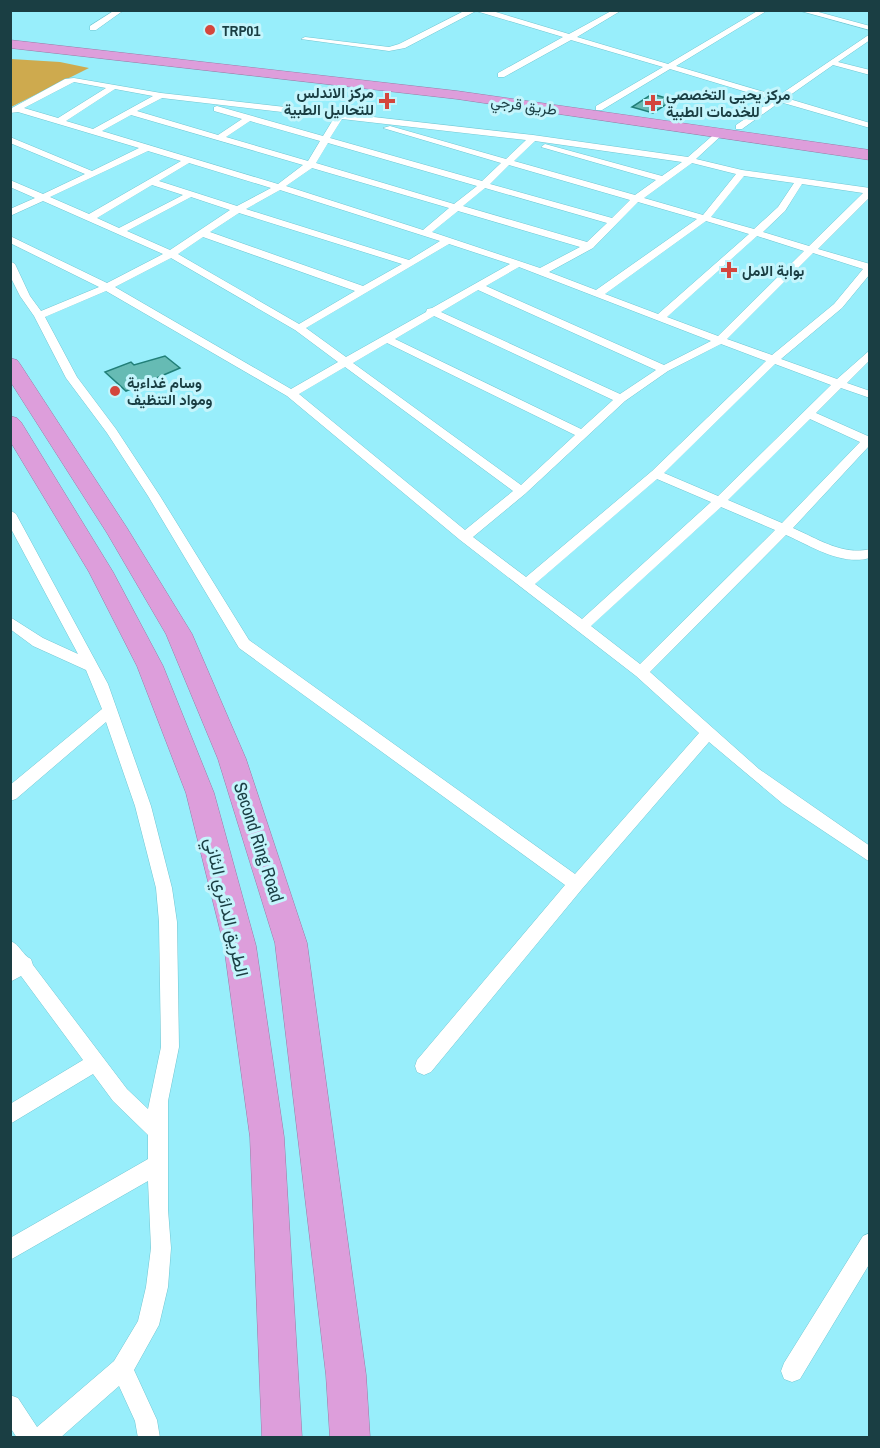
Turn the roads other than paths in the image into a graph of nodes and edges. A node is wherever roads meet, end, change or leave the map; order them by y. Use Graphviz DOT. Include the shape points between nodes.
graph roads {
  1 [pos="472,10"];
  2 [pos="479,10"];
  3 [pos="619,10"];
  4 [pos="765,10"];
  5 [pos="800,10"];
  6 [pos="121,11"];
  7 [pos="870,28"];
  8 [pos="88,32"];
  9 [pos="10,36"];
  10 [pos="870,36"];
  11 [pos="570,37"];
  12 [pos="305,39"];
  13 [pos="105,40"];
  14 [pos="10,44"];
  15 [pos="215,53"];
  16 [pos="10,56"];
  17 [pos="180,60"];
  18 [pos="831,62"];
  19 [pos="256,67"];
  20 [pos="669,67"];
  21 [pos="870,73"];
  22 [pos="501,75"];
  23 [pos="113,87"];
  24 [pos="161,95"];
  25 [pos="174,97"];
  26 [pos="782,100"];
  27 [pos="599,108"];
  28 [pos="14,110"];
  29 [pos="286,110"];
  30 [pos="130,112"];
  31 [pos="339,117"];
  32 [pos="358,118"];
  33 [pos="248,119"];
  34 [pos="61,120"];
  35 [pos="266,123"];
  36 [pos="870,126"];
  37 [pos="739,127"];
  38 [pos="96,131"];
  39 [pos="719,133"];
  40 [pos="219,138"];
  41 [pos="10,140"];
  42 [pos="326,140"];
  43 [pos="531,140"];
  44 [pos="870,146"];
  45 [pos="147,148"];
  46 [pos="870,155"];
  47 [pos="188,160"];
  48 [pos="690,160"];
  49 [pos="508,163"];
  50 [pos="310,165"];
  51 [pos="742,173"];
  52 [pos="92,174"];
  53 [pos="662,179"];
  54 [pos="152,182"];
  55 [pos="799,182"];
  56 [pos="10,183"];
  57 [pos="483,185"];
  58 [pos="279,187"];
  59 [pos="870,191"];
  60 [pos="191,194"];
  61 [pos="47,197"];
  62 [pos="636,199"];
  63 [pos="456,206"];
  64 [pos="238,209"];
  65 [pos="10,213"];
  66 [pos="90,218"];
  67 [pos="705,218"];
  68 [pos="615,222"];
  69 [pos="120,231"];
  70 [pos="426,232"];
  71 [pos="754,232"];
  72 [pos="202,233"];
  73 [pos="10,239"];
  74 [pos="450,240"];
  75 [pos="589,246"];
  76 [pos="811,249"];
  77 [pos="171,254"];
  78 [pos="518,262"];
  79 [pos="10,264"];
  80 [pos="412,264"];
  81 [pos="869,268"];
  82 [pos="542,271"];
  83 [pos="477,286"];
  84 [pos="107,287"];
  85 [pos="363,290"];
  86 [pos="598,294"];
  87 [pos="431,311"];
  88 [pos="39,316"];
  89 [pos="660,318"];
  90 [pos="299,328"];
  91 [pos="387,339"];
  92 [pos="719,341"];
  93 [pos="870,353"];
  94 [pos="12,355"];
  95 [pos="773,360"];
  96 [pos="348,362"];
  97 [pos="664,369"];
  98 [pos="838,384"];
  99 [pos="291,394"];
  100 [pos="870,395"];
  101 [pos="621,399"];
  102 [pos="810,415"];
  103 [pos="10,422"];
  104 [pos="582,434"];
  105 [pos="868,441"];
  106 [pos="656,474"];
  107 [pos="521,491"];
  108 [pos="721,500"];
  109 [pos="10,514"];
  110 [pos="784,529"];
  111 [pos="465,537"];
  112 [pos="870,553"];
  113 [pos="526,584"];
  114 [pos="10,622"];
  115 [pos="583,626"];
  116 [pos="91,666"];
  117 [pos="641,672"];
  118 [pos="110,711"];
  119 [pos="709,732"];
  120 [pos="10,795"];
  121 [pos="870,855"];
  122 [pos="576,884"];
  123 [pos="10,948"];
  124 [pos="18,969"];
  125 [pos="94,1063"];
  126 [pos="424,1066"];
  127 [pos="10,1115"];
  128 [pos="159,1132"];
  129 [pos="158,1164"];
  130 [pos="870,1243"];
  131 [pos="10,1250"];
  132 [pos="122,1369"];
  133 [pos="792,1371"];
  134 [pos="10,1406"];
  135 [pos="31,1437"];
  136 [pos="42,1437"];
  137 [pos="149,1437"];
  138 [pos="282,1437"];
  139 [pos="350,1437"];
  1 -- 12 [label="street" via="389,49"];
  2 -- 11 [label="street"];
  3 -- 11 [label="street"];
  4 -- 20 [label="street"];
  5 -- 7 [label="street"];
  6 -- 8 [label="street"];
  8 -- 13 [label="highway"];
  9 -- 17 [label="highway"];
  10 -- 18 [label="street"];
  11 -- 20 [label="street"];
  11 -- 22 [label="street"];
  14 -- 17 [label="highway"];
  15 -- 19 [label="highway"];
  16 -- 19 [label="highway" via="144,67"];
  17 -- 19 [label="highway, طريق قرجي"];
  18 -- 21 [label="street"];
  18 -- 26 [label="street"];
  19 -- 27 [label="highway, طريق قرجي"];
  19 -- 39 [label="highway, طريق قرجي"];
  20 -- 26 [label="street"];
  20 -- 27 [label="street"];
  23 -- 24 [label="street"];
  23 -- 28 [label="street" via="72,80"];
  23 -- 34 [label="street"];
  24 -- 25 [label="street"];
  24 -- 30 [label="street"];
  25 -- 29 [label="street"];
  25 -- 33 [label="street"];
  26 -- 36 [label="street"];
  26 -- 37 [label="street"];
  27 -- 37 [label="highway, طريق قرجي"];
  28 -- 34 [label="street"];
  29 -- 31 [label="street"];
  29 -- 35 [label="street"];
  30 -- 38 [label="street"];
  30 -- 40 [label="street"];
  31 -- 32 [label="street"];
  31 -- 42 [label="street"];
  32 -- 43 [label="street"];
  32 -- 49 [label="street"];
  33 -- 35 [label="street"];
  33 -- 40 [label="street"];
  34 -- 38 [label="street"];
  35 -- 42 [label="street"];
  37 -- 44 [label="highway, طريق قرجي"];
  38 -- 45 [label="street"];
  39 -- 46 [label="highway, طريق قرجي"];
  39 -- 48 [label="street"];
  40 -- 50 [label="street"];
  41 -- 52 [label="street"];
  42 -- 50 [label="street"];
  42 -- 57 [label="street"];
  43 -- 48 [label="street"];
  43 -- 49 [label="street"];
  43 -- 53 [label="street"];
  45 -- 47 [label="street"];
  45 -- 52 [label="street"];
  47 -- 54 [label="street"];
  47 -- 58 [label="street"];
  48 -- 51 [label="street"];
  48 -- 53 [label="street"];
  49 -- 57 [label="street"];
  49 -- 62 [label="street"];
  50 -- 58 [label="street"];
  50 -- 63 [label="street"];
  51 -- 55 [label="street"];
  51 -- 67 [label="street"];
  52 -- 61 [label="street"];
  53 -- 62 [label="street"];
  54 -- 60 [label="street"];
  54 -- 66 [label="street"];
  55 -- 59 [label="street"];
  55 -- 71 [label="street" via="783,209"];
  56 -- 61 [label="street"];
  57 -- 63 [label="street"];
  57 -- 68 [label="street"];
  58 -- 64 [label="street"];
  58 -- 70 [label="street"];
  59 -- 76 [label="street"];
  60 -- 64 [label="street"];
  60 -- 69 [label="street"];
  61 -- 65 [label="street"];
  61 -- 66 [label="street"];
  62 -- 67 [label="street"];
  62 -- 68 [label="street"];
  63 -- 70 [label="street"];
  63 -- 75 [label="street"];
  64 -- 72 [label="street"];
  64 -- 80 [label="street"];
  66 -- 69 [label="street"];
  67 -- 71 [label="street"];
  67 -- 86 [label="street"];
  68 -- 75 [label="street"];
  69 -- 77 [label="street"];
  70 -- 74 [label="street"];
  71 -- 76 [label="street"];
  71 -- 89 [label="street"];
  72 -- 77 [label="street"];
  72 -- 85 [label="street"];
  73 -- 84 [label="street"];
  74 -- 78 [label="street"];
  74 -- 80 [label="street"];
  75 -- 82 [label="street"];
  76 -- 81 [label="street"];
  76 -- 92 [label="street"];
  77 -- 84 [label="street"];
  77 -- 90 [label="street"];
  78 -- 82 [label="street"];
  78 -- 83 [label="street"];
  79 -- 88 [label="street"];
  80 -- 85 [label="street"];
  81 -- 95 [label="street" via="838,306"];
  82 -- 86 [label="street"];
  83 -- 87 [label="street"];
  83 -- 97 [label="street"];
  84 -- 88 [label="street"];
  84 -- 99 [label="street"];
  85 -- 90 [label="street"];
  86 -- 89 [label="street"];
  87 -- 91 [label="street"];
  87 -- 101 [label="street"];
  88 -- 122 [label="street" via="72,378 154,496 244,644"];
  89 -- 92 [label="street"];
  90 -- 96 [label="street"];
  91 -- 96 [label="street"];
  91 -- 104 [label="street"];
  92 -- 95 [label="street"];
  92 -- 97 [label="street"];
  93 -- 98 [label="street"];
  94 -- 139 [label="highway, Second Ring Road" via="37,404 179,634 236,769 291,943 346,1375"];
  95 -- 98 [label="street"];
  95 -- 106 [label="street"];
  96 -- 99 [label="street"];
  96 -- 107 [label="street"];
  97 -- 101 [label="street"];
  98 -- 100 [label="street"];
  98 -- 102 [label="street"];
  99 -- 111 [label="street"];
  101 -- 104 [label="street"];
  102 -- 105 [label="street"];
  102 -- 108 [label="street"];
  103 -- 138 [label="highway, الطريق الدائري الثاني" via="101,572 150,666 200,793 240,946 267,1137"];
  104 -- 107 [label="street"];
  105 -- 110 [label="street"];
  106 -- 108 [label="street"];
  106 -- 113 [label="street"];
  107 -- 111 [label="street"];
  108 -- 110 [label="street"];
  108 -- 115 [label="street"];
  109 -- 116 [label="street"];
  110 -- 112 [label="street" via="845,555"];
  110 -- 117 [label="street"];
  111 -- 113 [label="street"];
  113 -- 115 [label="street"];
  114 -- 116 [label="street" via="38,642"];
  115 -- 117 [label="street"];
  116 -- 118 [label="street"];
  117 -- 119 [label="street"];
  118 -- 120 [label="street"];
  118 -- 128 [label="street" via="143,806 164,888 168,922 170,1047 158,1101"];
  119 -- 121 [label="street" via="789,800"];
  119 -- 122 [label="street"];
  122 -- 126 [label="street"];
  123 -- 124 [label="street"];
  124 -- 125 [label="street"];
  125 -- 127 [label="street"];
  125 -- 128 [label="street" via="120,1095"];
  128 -- 129 [label="street"];
  129 -- 131 [label="street"];
  129 -- 132 [label="street" via="158,1287 147,1325"];
  130 -- 133 [label="street"];
  132 -- 136 [label="street"];
  132 -- 137 [label="street" via="146,1420"];
  134 -- 135 [label="street"];
}
